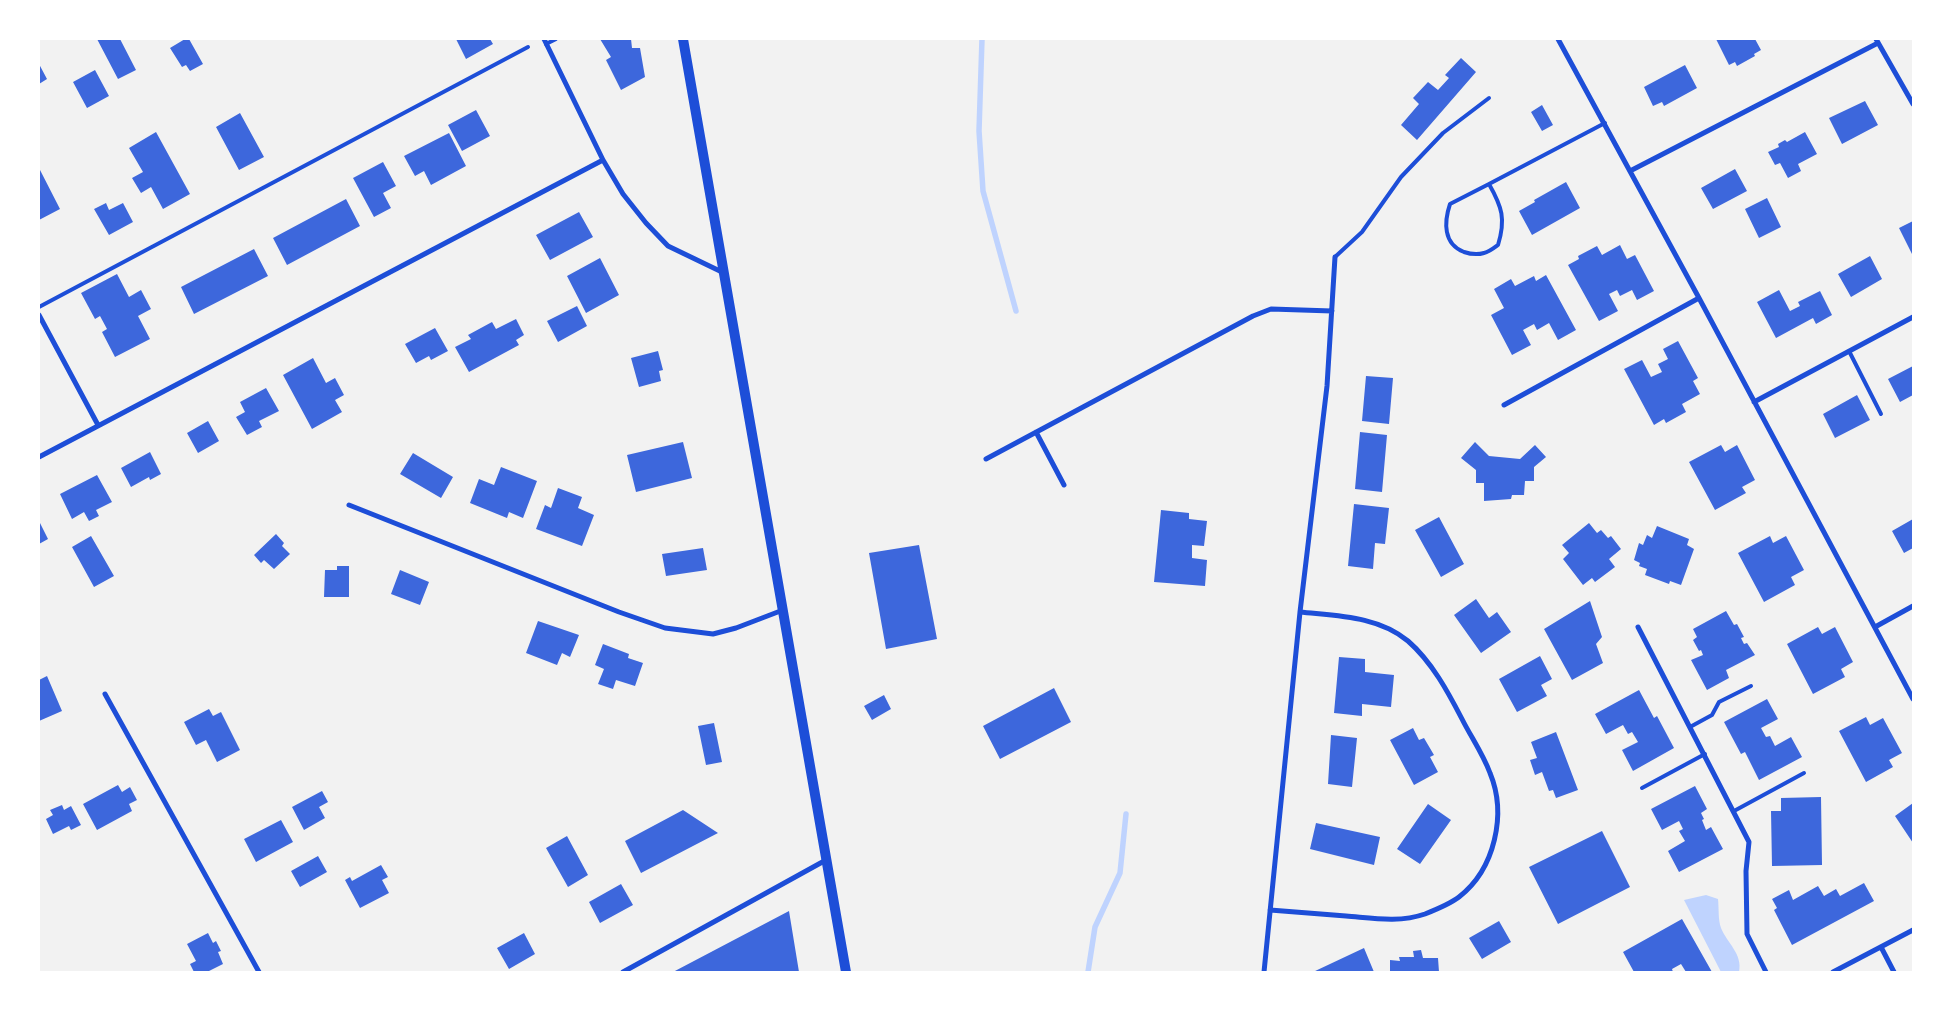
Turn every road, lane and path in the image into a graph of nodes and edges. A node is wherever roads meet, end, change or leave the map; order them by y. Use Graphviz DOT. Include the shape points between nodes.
graph roads {
  1 [pos="556,39"];
  2 [pos="683,39"];
  3 [pos="1558,39"];
  4 [pos="1877,41"];
  5 [pos="545,42"];
  6 [pos="528,47"];
  7 [pos="1489,98"];
  8 [pos="1913,104"];
  9 [pos="1604,123"];
  10 [pos="603,160"];
  11 [pos="1630,171"];
  12 [pos="1489,184"];
  13 [pos="1335,257"];
  14 [pos="724,273"];
  15 [pos="1699,298"];
  16 [pos="39,307"];
  17 [pos="1332,311"];
  18 [pos="39,315"];
  19 [pos="1913,317"];
  20 [pos="1849,351"];
  21 [pos="1754,402"];
  22 [pos="1504,405"];
  23 [pos="1881,414"];
  24 [pos="98,425"];
  25 [pos="1036,432"];
  26 [pos="39,457"];
  27 [pos="986,459"];
  28 [pos="1064,485"];
  29 [pos="349,505"];
  30 [pos="1913,606"];
  31 [pos="783,610"];
  32 [pos="1300,612"];
  33 [pos="1638,627"];
  34 [pos="1875,627"];
  35 [pos="1751,686"];
  36 [pos="105,694"];
  37 [pos="1913,699"];
  38 [pos="1690,726"];
  39 [pos="1705,754"];
  40 [pos="1804,774"];
  41 [pos="1642,788"];
  42 [pos="1734,811"];
  43 [pos="826,860"];
  44 [pos="1270,910"];
  45 [pos="1913,930"];
  46 [pos="1881,947"];
  47 [pos="259,972"];
  48 [pos="623,972"];
  49 [pos="846,972"];
  50 [pos="1264,972"];
  51 [pos="1766,972"];
  52 [pos="1833,972"];
  53 [pos="1894,972"];
  1 -- 5 [label="lane"];
  2 -- 14 [label="main road"];
  3 -- 9 [label="street"];
  4 -- 8 [label="street"];
  4 -- 11 [label="street"];
  5 -- 10 [label="street"];
  6 -- 16 [label="lane"];
  7 -- 13 [label="lane" via="1444,133 1401,178 1362,232"];
  9 -- 11 [label="street"];
  9 -- 12 [label="lane"];
  10 -- 14 [label="street" via="623,194 668,246"];
  10 -- 24 [label="street"];
  11 -- 15 [label="street"];
  12 -- 12 [label="lane" via="1501,207 1503,229 1498,245 1485,253 1463,252 1453,246 1447,234 1446,218 1450,204"];
  13 -- 17 [label="street"];
  14 -- 31 [label="main road"];
  15 -- 21 [label="street"];
  15 -- 22 [label="street"];
  17 -- 25 [label="street" via="1271,309 1253,316"];
  17 -- 32 [label="street" via="1327,386"];
  18 -- 24 [label="street"];
  19 -- 20 [label="street"];
  20 -- 21 [label="street"];
  20 -- 23 [label="lane"];
  21 -- 34 [label="street"];
  24 -- 26 [label="street"];
  25 -- 27 [label="street"];
  25 -- 28 [label="street"];
  29 -- 31 [label="street" via="665,628 713,634"];
  30 -- 34 [label="street"];
  31 -- 43 [label="main road"];
  32 -- 44 [label="street"];
  32 -- 44 [label="street" via="1363,619 1408,642 1441,679 1490,773 1498,817 1494,842 1485,865 1472,884 1458,898 1425,914 1394,920"];
  33 -- 38 [label="street"];
  34 -- 37 [label="street"];
  35 -- 38 [label="lane" via="1719,702 1712,715"];
  36 -- 47 [label="street"];
  38 -- 39 [label="street"];
  39 -- 41 [label="lane"];
  39 -- 42 [label="street"];
  40 -- 42 [label="lane"];
  42 -- 51 [label="street" via="1749,842 1747,934"];
  43 -- 48 [label="street"];
  43 -- 49 [label="main road"];
  44 -- 50 [label="street"];
  45 -- 46 [label="street"];
  46 -- 52 [label="street"];
  46 -- 53 [label="street"];
}
